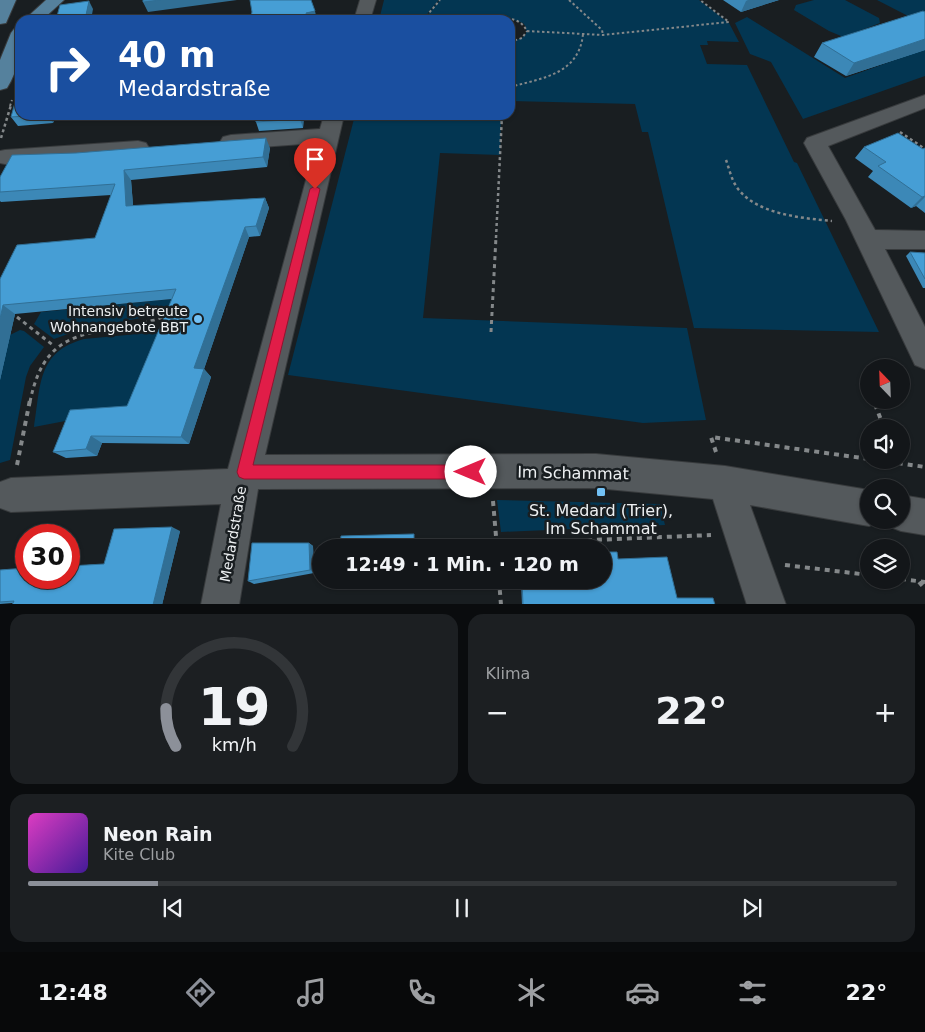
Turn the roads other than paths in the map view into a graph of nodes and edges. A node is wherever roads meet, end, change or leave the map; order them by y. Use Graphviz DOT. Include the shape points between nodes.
graph roads {
  1 [pos="8,0"];
  2 [pos="35,0"];
  3 [pos="56,0"];
  4 [pos="368,0"];
  5 [pos="28,15"];
  6 [pos="38,15"];
  7 [pos="364,15"];
  8 [pos="0,19"];
  9 [pos="15,46"];
  10 [pos="0,84"];
  11 [pos="925,101"];
  12 [pos="332,125"];
  13 [pos="211,143"];
  14 [pos="162,146"];
  15 [pos="2,150"];
  16 [pos="862,230"];
  17 [pos="925,240"];
  18 [pos="925,356"];
  19 [pos="243,479"];
  20 [pos="725,483"];
  21 [pos="11,495"];
  22 [pos="860,506"];
  23 [pos="910,514"];
  24 [pos="925,517"];
  25 [pos="220,604"];
  26 [pos="766,604"];
  1 -- 8 [label="main road"];
  2 -- 5 [label="main road"];
  3 -- 6 [label="main road"];
  4 -- 7 [label="street"];
  9 -- 10 [label="main road"];
  11 -- 16 [label="street" via="815,143"];
  12 -- 13 [label="street"];
  12 -- 19 [label="street, Medardstraße"];
  14 -- 15 [label="street"];
  16 -- 17 [label="street"];
  16 -- 18 [label="street"];
  19 -- 20 [label="street, Im Schammat" via="596,471"];
  19 -- 21 [label="street, Im Schammat"];
  19 -- 25 [label="street, Medardstraße"];
  20 -- 22 [label="street, Im Schammat"];
  20 -- 26 [label="street"];
  23 -- 24 [label="street"];
}
